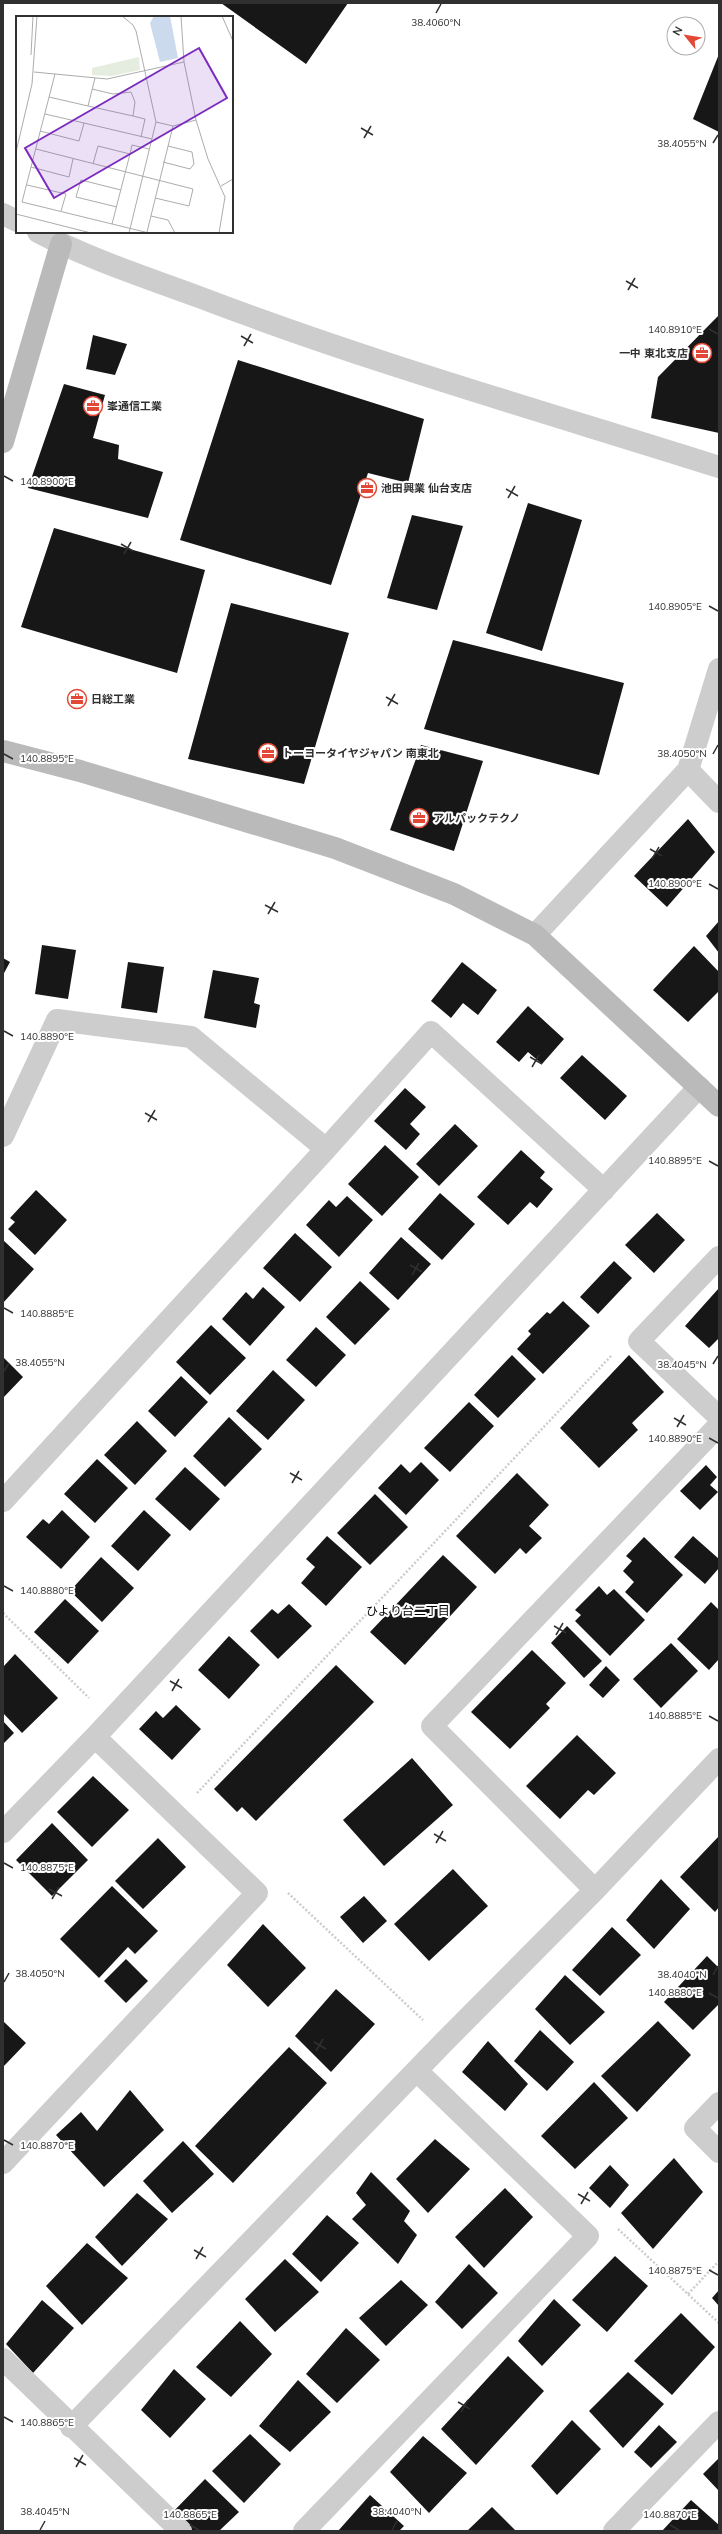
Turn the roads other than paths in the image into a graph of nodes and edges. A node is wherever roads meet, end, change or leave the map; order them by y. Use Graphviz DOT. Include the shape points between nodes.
graph roads {
  1 [pos="3,214"];
  2 [pos="16,220"];
  3 [pos="40,233"];
  4 [pos="61,244"];
  5 [pos="3,442"];
  6 [pos="719,467"];
  7 [pos="719,669"];
  8 [pos="3,751"];
  9 [pos="688,770"];
  10 [pos="719,802"];
  11 [pos="535,935"];
  12 [pos="699,1087"];
  13 [pos="719,1106"];
  14 [pos="3,1136"];
  15 [pos="326,1149"];
  16 [pos="604,1190"];
  17 [pos="719,1257"];
  18 [pos="719,1417"];
  19 [pos="719,1426"];
  20 [pos="3,1502"];
  21 [pos="95,1737"];
  22 [pos="719,1759"];
  23 [pos="3,1832"];
  24 [pos="595,1890"];
  25 [pos="417,2071"];
  26 [pos="719,2103"];
  27 [pos="719,2152"];
  28 [pos="3,2163"];
  29 [pos="3,2359"];
  30 [pos="719,2422"];
  31 [pos="72,2426"];
  32 [pos="181,2531"];
  33 [pos="304,2531"];
  34 [pos="614,2531"];
  1 -- 2 [label="street"];
  3 -- 4 [label="street"];
  4 -- 5 [label="street"];
  4 -- 6 [label="street" via="334,346"];
  7 -- 9 [label="street"];
  8 -- 11 [label="street" via="80,771 335,848 454,894"];
  9 -- 10 [label="street"];
  9 -- 11 [label="street"];
  11 -- 12 [label="street"];
  12 -- 13 [label="street"];
  12 -- 16 [label="street"];
  14 -- 15 [label="street" via="57,1020 191,1037"];
  15 -- 16 [label="street" via="431,1032"];
  15 -- 20 [label="street"];
  16 -- 21 [label="street"];
  17 -- 18 [label="street" via="639,1342"];
  19 -- 24 [label="street" via="432,1726"];
  21 -- 23 [label="street"];
  21 -- 28 [label="street" via="257,1893"];
  22 -- 24 [label="street"];
  24 -- 25 [label="street"];
  25 -- 31 [label="street"];
  25 -- 33 [label="street" via="588,2236"];
  26 -- 27 [label="street" via="695,2128"];
  29 -- 31 [label="street"];
  30 -- 34 [label="street"];
  31 -- 32 [label="street"];
}
